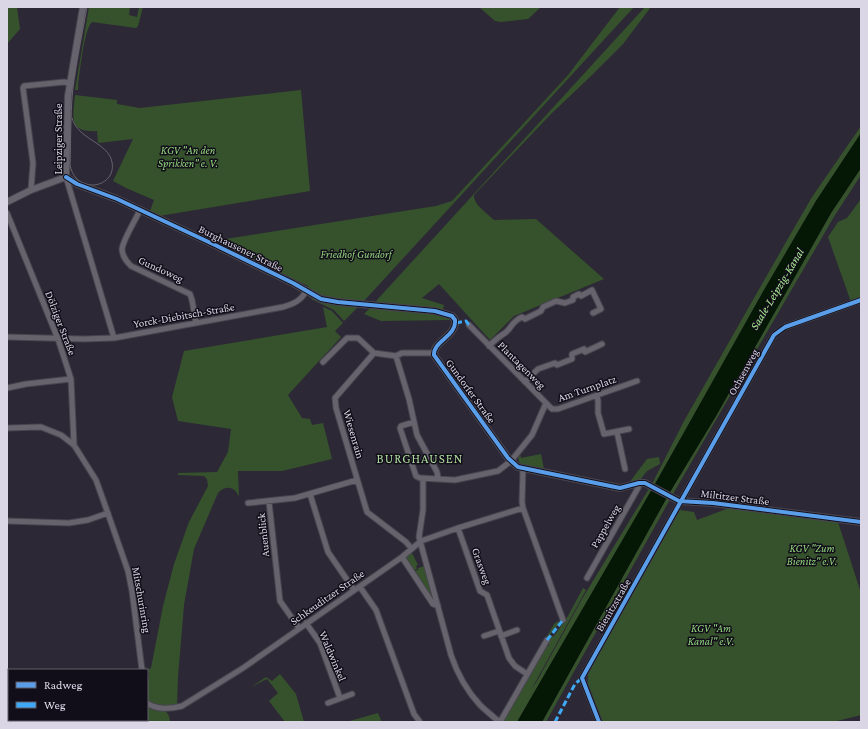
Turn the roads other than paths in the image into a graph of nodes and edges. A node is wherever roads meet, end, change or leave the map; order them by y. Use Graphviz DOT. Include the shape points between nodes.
graph roads {
  1 [pos="83,7"];
  2 [pos="69,83"];
  3 [pos="66,177"];
  4 [pos="31,190"];
  5 [pos="7,202"];
  6 [pos="140,210"];
  7 [pos="7,213"];
  8 [pos="306,291"];
  9 [pos="861,300"];
  10 [pos="415,309"];
  11 [pos="593,313"];
  12 [pos="196,323"];
  13 [pos="469,325"];
  14 [pos="7,337"];
  15 [pos="114,338"];
  16 [pos="58,339"];
  17 [pos="602,344"];
  18 [pos="489,346"];
  19 [pos="434,353"];
  20 [pos="374,354"];
  21 [pos="396,356"];
  22 [pos="323,362"];
  23 [pos="71,379"];
  24 [pos="637,381"];
  25 [pos="525,382"];
  26 [pos="7,388"];
  27 [pos="597,395"];
  28 [pos="546,404"];
  29 [pos="414,422"];
  30 [pos="7,428"];
  31 [pos="629,429"];
  32 [pos="617,432"];
  33 [pos="74,445"];
  34 [pos="511,461"];
  35 [pos="520,468"];
  36 [pos="625,469"];
  37 [pos="424,478"];
  38 [pos="438,478"];
  39 [pos="357,480"];
  40 [pos="639,483"];
  41 [pos="310,494"];
  42 [pos="682,501"];
  43 [pos="269,502"];
  44 [pos="248,504"];
  45 [pos="523,508"];
  46 [pos="108,513"];
  47 [pos="7,521"];
  48 [pos="861,522"];
  49 [pos="458,528"];
  50 [pos="421,541"];
  51 [pos="411,548"];
  52 [pos="402,556"];
  53 [pos="587,578"];
  54 [pos="360,587"];
  55 [pos="354,590"];
  56 [pos="438,606"];
  57 [pos="563,620"];
  58 [pos="306,623"];
  59 [pos="299,628"];
  60 [pos="517,630"];
  61 [pos="500,633"];
  62 [pos="484,636"];
  63 [pos="547,640"];
  64 [pos="142,669"];
  65 [pos="527,674"];
  66 [pos="352,694"];
  67 [pos="340,698"];
  68 [pos="328,703"];
  69 [pos="148,704"];
  70 [pos="420,722"];
  71 [pos="499,722"];
  72 [pos="599,722"];
  1 -- 2 [label="street, Leipziger Straße"];
  2 -- 3 [label="street, Leipziger Straße"];
  2 -- 4 [label="street" via="23,88 33,163"];
  3 -- 4 [label="street"];
  3 -- 6 [label="street, Burghausener Straße"];
  3 -- 15 [label="street, Leipziger Straße"];
  4 -- 5 [label="street"];
  6 -- 8 [label="street, Burghausener Straße"];
  6 -- 12 [label="street, Gundoweg" via="123,245 125,258 131,266 190,294"];
  7 -- 16 [label="street, Dölziger Straße"];
  8 -- 10 [label="street, Burghausener Straße" via="328,300"];
  8 -- 12 [label="street, Yorck-Diebitsch-Straße" via="303,298 283,307"];
  9 -- 42 [label="street, Ochsenweg" via="785,327 774,335"];
  10 -- 19 [label="street, Gundorfer Straße" via="444,313 455,320 453,329 434,349"];
  11 -- 18 [label="street" via="601,309 592,290 582,296 579,294 565,303 556,301 524,319 522,317"];
  12 -- 15 [label="street, Yorck-Diebitsch-Straße"];
  13 -- 18 [label="street, Plantagenweg"];
  14 -- 16 [label="street, Yorck-Diebitsch-Straße"];
  15 -- 16 [label="street, Yorck-Diebitsch-Straße"];
  16 -- 23 [label="street, Dölziger Straße"];
  17 -- 25 [label="street" via="585,352 584,349 572,354 572,359 541,367"];
  18 -- 25 [label="street, Plantagenweg"];
  19 -- 21 [label="street" via="402,353"];
  19 -- 34 [label="street, Gundorfer Straße"];
  20 -- 21 [label="street"];
  20 -- 22 [label="street" via="358,338 347,338"];
  20 -- 39 [label="street, Wiesenrain" via="335,398"];
  21 -- 29 [label="street"];
  23 -- 26 [label="street"];
  23 -- 33 [label="street, Dölziger Straße"];
  24 -- 27 [label="street, Am Turnplatz"];
  25 -- 28 [label="street, Plantagenweg"];
  27 -- 28 [label="street, Am Turnplatz" via="558,409 552,409"];
  27 -- 32 [label="street" via="603,433"];
  28 -- 34 [label="street, Plantagenweg" via="532,435"];
  29 -- 37 [label="street" via="400,428 415,474"];
  29 -- 38 [label="street" via="417,435"];
  30 -- 33 [label="street, Mitschurinring" via="47,428"];
  31 -- 32 [label="street"];
  32 -- 36 [label="street"];
  33 -- 46 [label="street, Mitschurinring" via="96,480"];
  34 -- 35 [label="street, Gundorfer Straße"];
  34 -- 38 [label="street, Plantagenweg" via="496,473 455,480"];
  35 -- 40 [label="street, Miltitzer Straße" via="620,488"];
  35 -- 45 [label="street"];
  37 -- 38 [label="street, Plantagenweg"];
  37 -- 50 [label="street" via="423,510 419,530"];
  39 -- 41 [label="street, Auenblick"];
  39 -- 51 [label="street, Wiesenrain" via="367,512 410,544"];
  40 -- 42 [label="street, Miltitzer Straße"];
  40 -- 53 [label="street, Pappelweg"];
  41 -- 43 [label="street, Auenblick"];
  41 -- 55 [label="street" via="328,552"];
  42 -- 48 [label="street, Miltitzer Straße"];
  42 -- 72 [label="street, Bienitzstraße" via="582,678"];
  43 -- 44 [label="street"];
  43 -- 59 [label="street, Auenblick" via="280,601"];
  45 -- 49 [label="street, Schkeuditzer Straße"];
  45 -- 57 [label="street"];
  46 -- 47 [label="street" via="69,523"];
  46 -- 64 [label="street, Mitschurinring" via="130,581"];
  49 -- 50 [label="street, Schkeuditzer Straße"];
  49 -- 61 [label="street, Grasweg" via="480,591 487,595"];
  50 -- 51 [label="street, Schkeuditzer Straße"];
  50 -- 56 [label="street"];
  51 -- 52 [label="street, Schkeuditzer Straße"];
  52 -- 54 [label="street, Schkeuditzer Straße"];
  52 -- 56 [label="street" via="430,599"];
  54 -- 55 [label="street, Schkeuditzer Straße"];
  54 -- 70 [label="street" via="376,610 414,714"];
  55 -- 58 [label="street, Schkeuditzer Straße"];
  56 -- 71 [label="street" via="458,674 479,704"];
  58 -- 59 [label="street, Schkeuditzer Straße"];
  58 -- 67 [label="street, Waldwinkel" via="320,643"];
  59 -- 69 [label="street, Schkeuditzer Straße" via="243,668 182,706 172,709 154,707"];
  60 -- 61 [label="street"];
  61 -- 62 [label="street"];
  61 -- 65 [label="street, Grasweg" via="511,662"];
  63 -- 65 [label="street"];
  65 -- 71 [label="street"];
  66 -- 67 [label="street, Waldwinkel"];
  67 -- 68 [label="street, Waldwinkel"];
}
